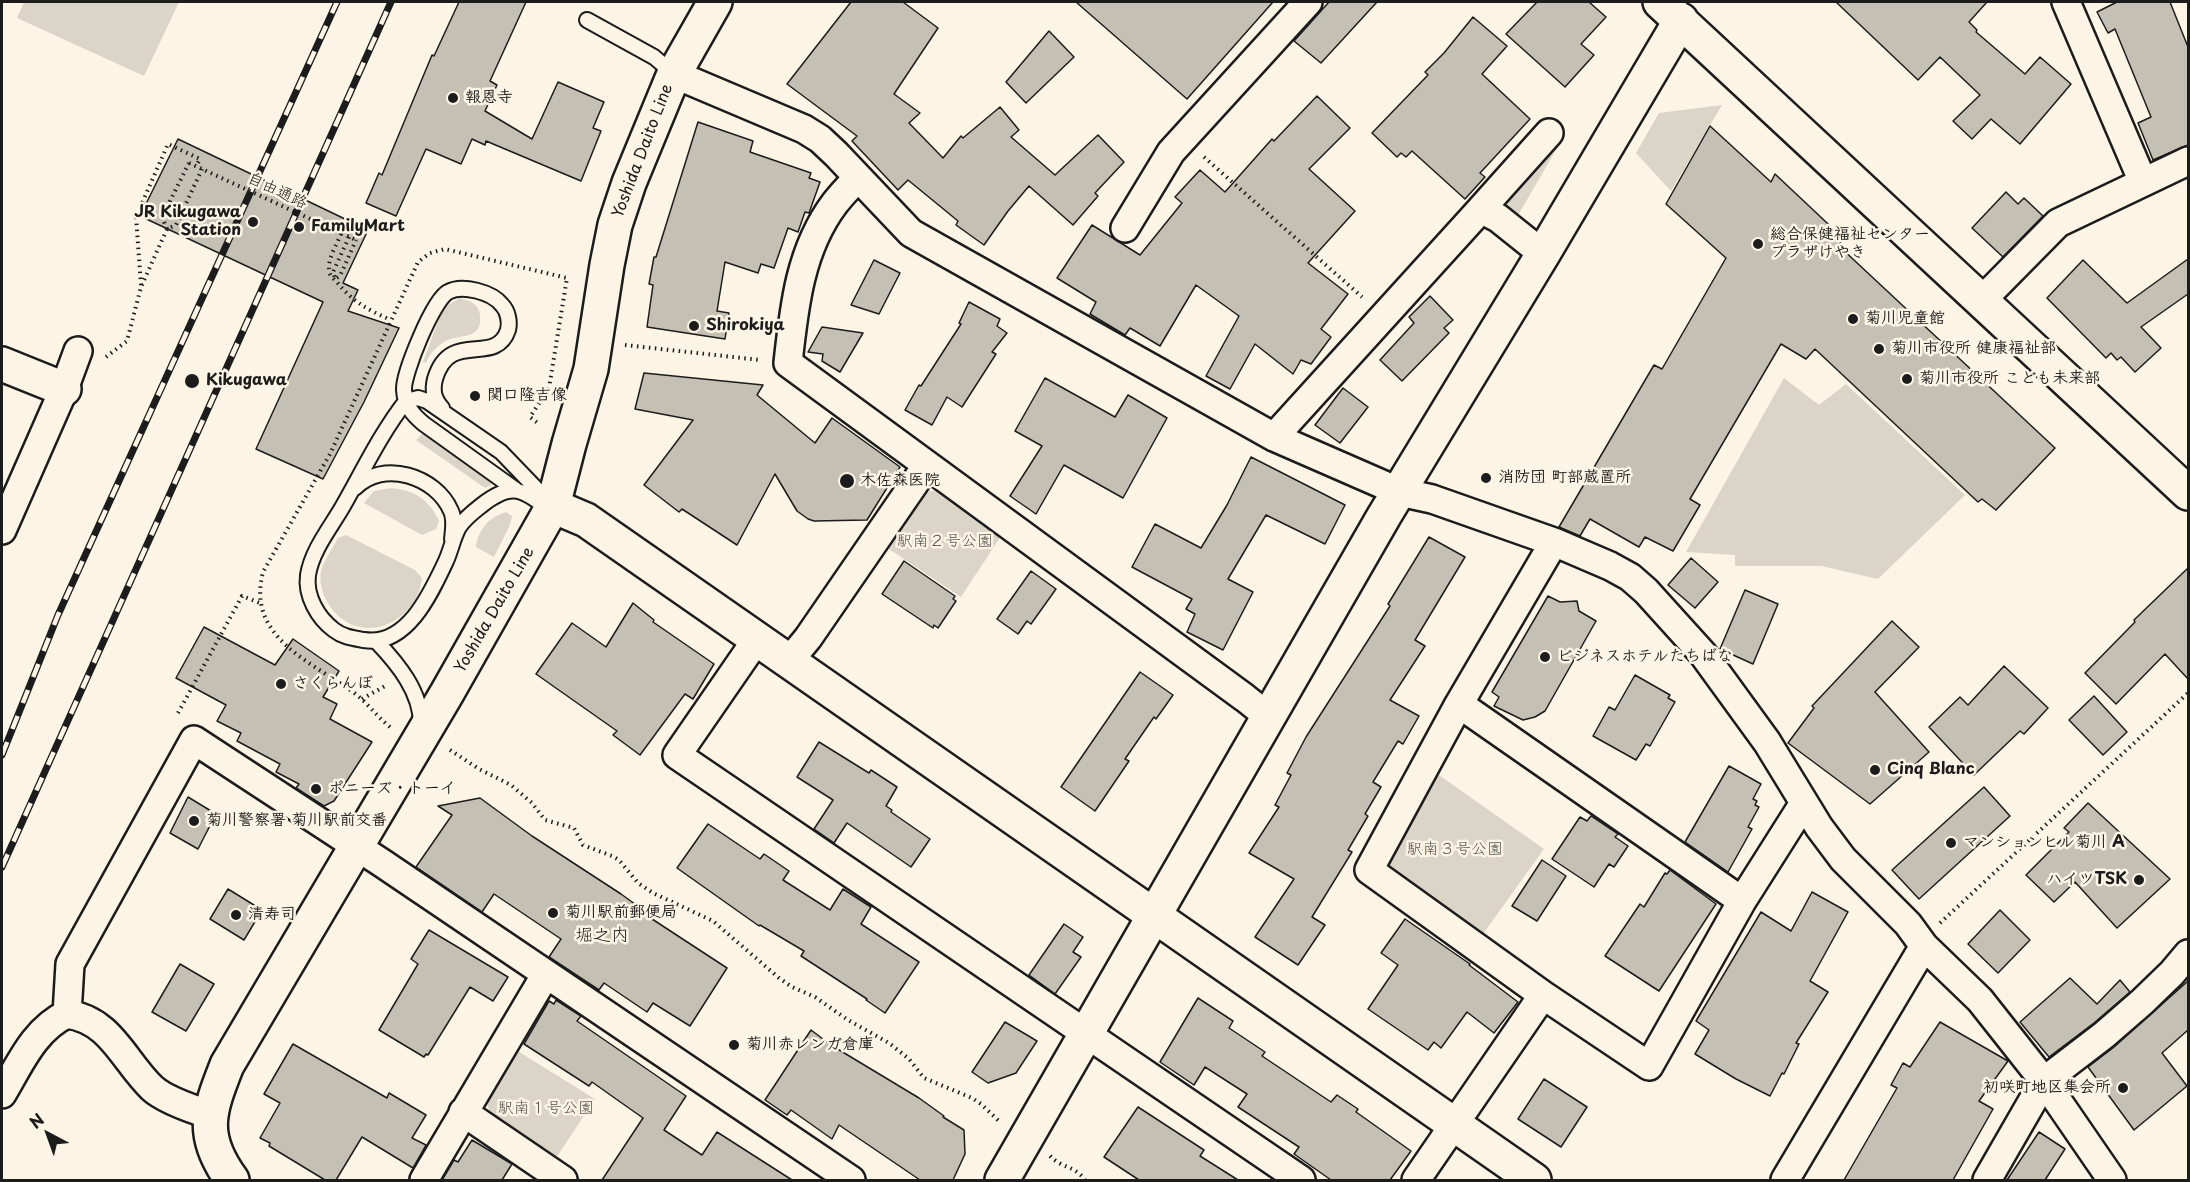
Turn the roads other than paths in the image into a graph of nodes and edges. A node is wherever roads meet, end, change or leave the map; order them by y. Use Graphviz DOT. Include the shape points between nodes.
graph roads {
  1 [pos="715,2"];
  2 [pos="1308,2"];
  3 [pos="2066,2"];
  4 [pos="1676,8"];
  5 [pos="587,20"];
  6 [pos="674,74"];
  7 [pos="1549,133"];
  8 [pos="2188,160"];
  9 [pos="857,178"];
  10 [pos="2143,182"];
  11 [pos="1481,209"];
  12 [pos="1125,228"];
  13 [pos="1543,254"];
  14 [pos="1982,300"];
  15 [pos="78,351"];
  16 [pos="2,364"];
  17 [pos="64,389"];
  18 [pos="406,401"];
  19 [pos="447,413"];
  20 [pos="1274,437"];
  21 [pos="927,465"];
  22 [pos="516,490"];
  23 [pos="1400,492"];
  24 [pos="351,493"];
  25 [pos="2188,493"];
  26 [pos="553,506"];
  27 [pos="2,530"];
  28 [pos="1554,542"];
  29 [pos="452,544"];
  30 [pos="757,639"];
  31 [pos="376,642"];
  32 [pos="789,661"];
  33 [pos="1459,704"];
  34 [pos="1269,717"];
  35 [pos="406,738"];
  36 [pos="1804,803"];
  37 [pos="357,847"];
  38 [pos="1742,901"];
  39 [pos="1155,915"];
  40 [pos="1922,944"];
  41 [pos="2188,954"];
  42 [pos="546,974"];
  43 [pos="1543,995"];
  44 [pos="67,1014"];
  45 [pos="1085,1034"];
  46 [pos="2044,1081"];
  47 [pos="2,1094"];
  48 [pos="464,1112"];
  49 [pos="211,1115"];
  50 [pos="1453,1125"];
  51 [pos="846,1179"];
  52 [pos="232,1180"];
  53 [pos="424,1180"];
  54 [pos="563,1180"];
  55 [pos="1002,1180"];
  56 [pos="1301,1180"];
  57 [pos="1416,1180"];
  58 [pos="1533,1180"];
  59 [pos="1785,1180"];
  60 [pos="1987,1180"];
  61 [pos="2112,1180"];
  1 -- 6 [label="street, Yoshida Daito Line"];
  2 -- 12 [label="street" via="1171,152"];
  3 -- 10 [label="street"];
  4 -- 13 [label="street"];
  4 -- 14 [label="street"];
  5 -- 6 [label="lane" via="654,57"];
  6 -- 9 [label="street" via="804,129 820,139"];
  6 -- 26 [label="street, Yoshida Daito Line" via="628,183 615,225 591,369"];
  7 -- 11 [label="street"];
  8 -- 10 [label="street"];
  9 -- 20 [label="street" via="911,234"];
  9 -- 21 [label="street" via="834,203 805,262 788,363"];
  10 -- 14 [label="street" via="2058,223"];
  11 -- 13 [label="street"];
  11 -- 20 [label="street"];
  13 -- 23 [label="street"];
  14 -- 25 [label="street"];
  15 -- 17 [label="street"];
  16 -- 17 [label="street"];
  17 -- 27 [label="street"];
  18 -- 19 [label="lane" via="418,398"];
  18 -- 19 [label="lane" via="406,375 440,298 460,288 477,291 503,305 509,327 496,345 454,353 443,362 434,385 434,398"];
  18 -- 22 [label="lane" via="412,414 424,424"];
  18 -- 24 [label="lane"];
  19 -- 26 [label="lane" via="501,452"];
  20 -- 23 [label="street"];
  21 -- 32 [label="street"];
  21 -- 34 [label="street"];
  22 -- 26 [label="lane" via="531,495 545,507"];
  22 -- 29 [label="lane" via="502,491 468,516"];
  23 -- 28 [label="street"];
  23 -- 34 [label="street"];
  24 -- 29 [label="lane" via="378,475 422,480 452,512"];
  24 -- 31 [label="lane" via="318,548 308,575 308,592 329,627 339,634"];
  26 -- 30 [label="street" via="585,520"];
  26 -- 35 [label="street, Yoshida Daito Line" via="509,587"];
  28 -- 33 [label="street"];
  28 -- 36 [label="street" via="1610,566 1646,591 1703,654 1767,742"];
  29 -- 31 [label="lane" via="415,616 407,626"];
  30 -- 32 [label="street"];
  30 -- 45 [label="street" via="677,755"];
  31 -- 35 [label="lane" via="399,666 418,701 422,722"];
  32 -- 39 [label="street"];
  33 -- 38 [label="street"];
  33 -- 43 [label="street" via="1369,870"];
  34 -- 39 [label="street"];
  35 -- 37 [label="street, Yoshida Daito Line"];
  36 -- 38 [label="street"];
  36 -- 40 [label="street" via="1843,859 1908,924"];
  37 -- 42 [label="street"];
  37 -- 44 [label="street" via="194,740 70,964"];
  37 -- 49 [label="street, Yoshida Daito Line" via="227,1065"];
  38 -- 43 [label="street" via="1649,1066"];
  39 -- 45 [label="street"];
  39 -- 50 [label="street"];
  40 -- 46 [label="street" via="1980,1000"];
  40 -- 59 [label="street"];
  41 -- 46 [label="street" via="2142,1002"];
  42 -- 48 [label="street"];
  42 -- 51 [label="street"];
  43 -- 50 [label="street"];
  44 -- 47 [label="street" via="33,1043"];
  44 -- 49 [label="street" via="85,1018 101,1029 153,1089"];
  45 -- 55 [label="street"];
  45 -- 56 [label="street"];
  46 -- 60 [label="street"];
  46 -- 61 [label="street"];
  48 -- 53 [label="street"];
  48 -- 54 [label="street"];
  49 -- 52 [label="street, Yoshida Daito Line" via="212,1146"];
  50 -- 57 [label="street"];
  50 -- 58 [label="street"];
}
